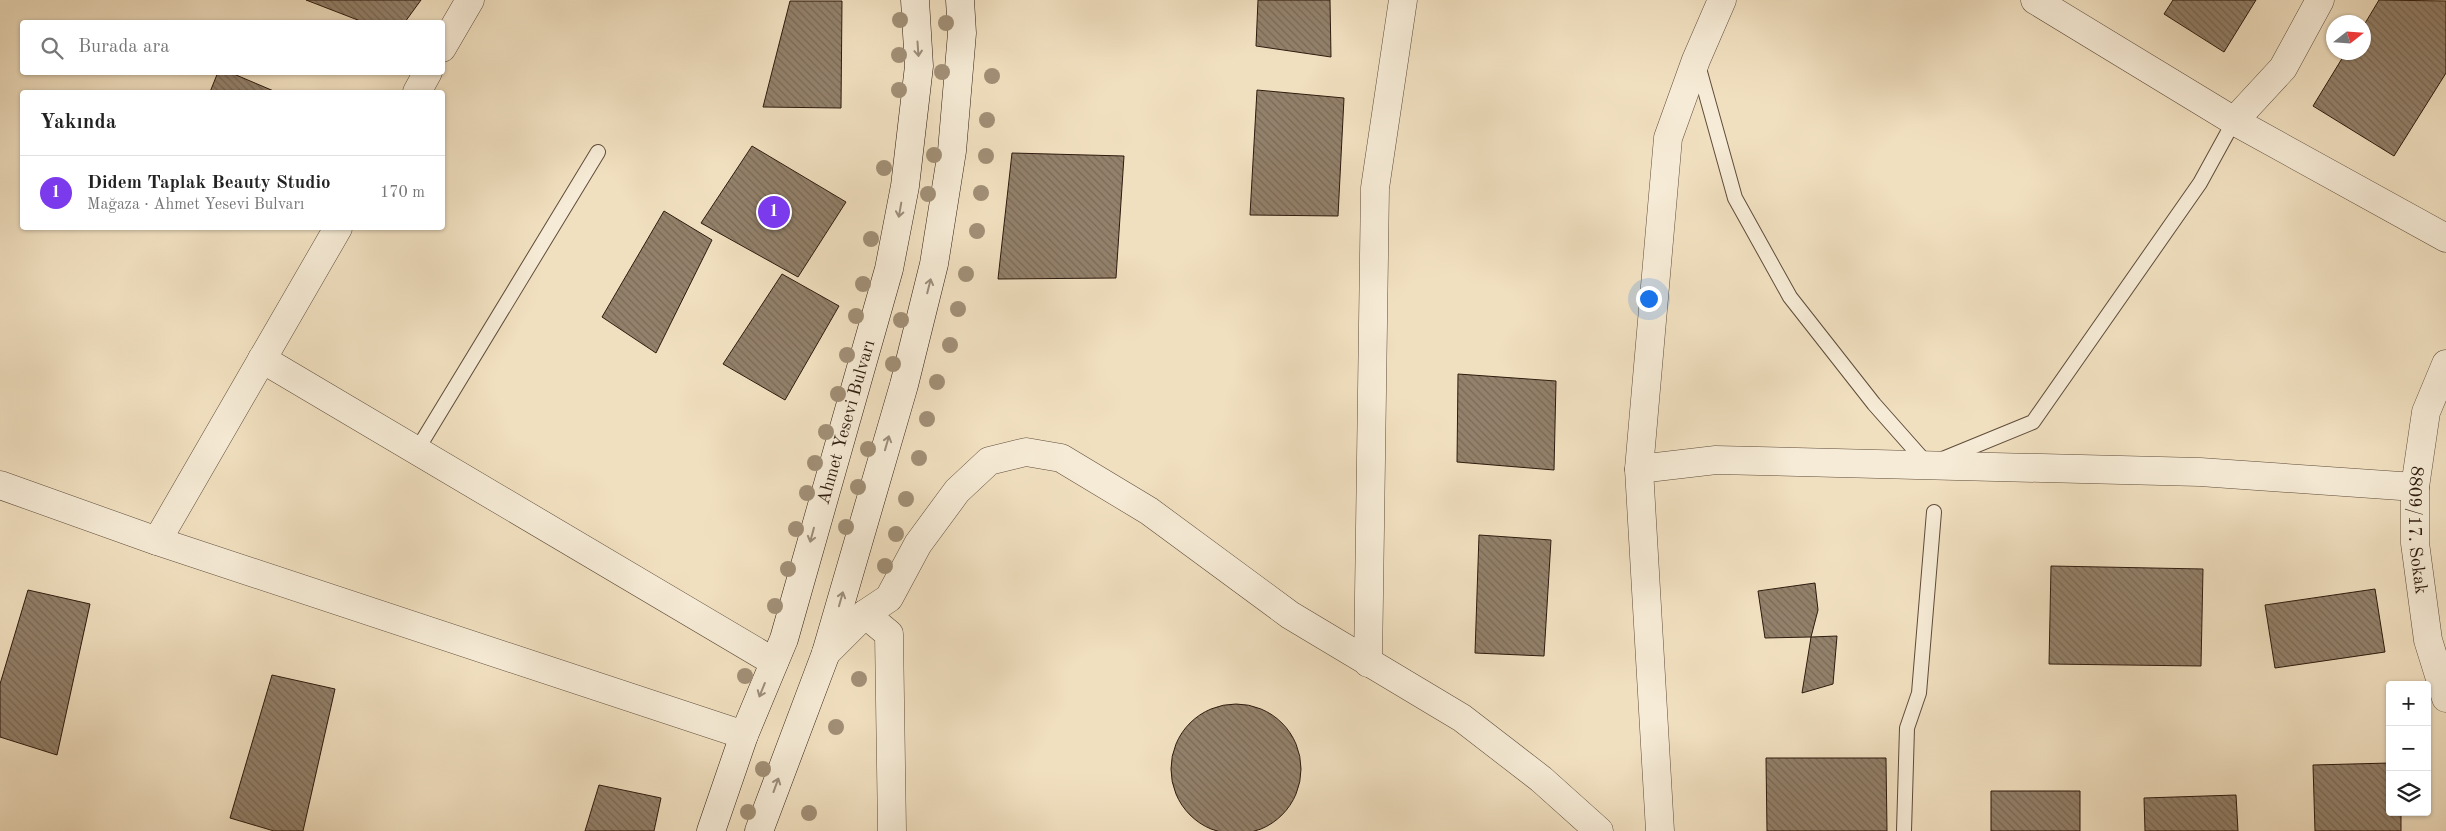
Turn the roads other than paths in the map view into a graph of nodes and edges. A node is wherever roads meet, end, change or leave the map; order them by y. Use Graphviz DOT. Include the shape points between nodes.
graph roads {
  1 [pos="470,0"];
  2 [pos="915,0"];
  3 [pos="960,0"];
  4 [pos="1404,0"];
  5 [pos="1722,0"];
  6 [pos="2035,0"];
  7 [pos="2320,0"];
  8 [pos="445,43"];
  9 [pos="1696,60"];
  10 [pos="426,75"];
  11 [pos="418,90"];
  12 [pos="2234,121"];
  13 [pos="598,152"];
  14 [pos="337,230"];
  15 [pos="2446,238"];
  16 [pos="262,359"];
  17 [pos="2446,364"];
  18 [pos="417,450"];
  19 [pos="1928,465"];
  20 [pos="1639,469"];
  21 [pos="0,485"];
  22 [pos="2415,486"];
  23 [pos="1934,512"];
  24 [pos="157,541"];
  25 [pos="865,614"];
  26 [pos="779,650"];
  27 [pos="826,653"];
  28 [pos="1368,663"];
  29 [pos="2446,698"];
  30 [pos="744,735"];
  31 [pos="711,831"];
  32 [pos="759,831"];
  33 [pos="892,831"];
  34 [pos="1599,831"];
  35 [pos="1660,831"];
  36 [pos="1904,831"];
  1 -- 8 [label="street"];
  2 -- 26 [label="street, Ahmet Yesevi Bulvarı, one-way" via="919,66 904,186 889,269"];
  27 -- 3 [label="street, one-way" via="904,385 934,264 952,152 962,33"];
  4 -- 28 [label="street" via="1375,188"];
  5 -- 9 [label="street"];
  6 -- 12 [label="street"];
  7 -- 12 [label="street" via="2283,68"];
  9 -- 19 [label="lane" via="1735,198 1790,297 1874,404"];
  9 -- 20 [label="street" via="1668,138"];
  10 -- 11 [label="street"];
  12 -- 15 [label="street"];
  12 -- 19 [label="lane" via="2200,184 2033,422"];
  13 -- 18 [label="lane"];
  14 -- 16 [label="street"];
  16 -- 18 [label="street"];
  16 -- 24 [label="street"];
  17 -- 22 [label="street, 8809/17. Sokak" via="2426,412"];
  18 -- 26 [label="street"];
  19 -- 20 [label="street" via="1716,460"];
  19 -- 22 [label="street" via="2200,472"];
  20 -- 35 [label="street"];
  21 -- 24 [label="street"];
  22 -- 29 [label="street, 8809/17. Sokak" via="2414,543 2428,640"];
  23 -- 36 [label="lane" via="1918,693 1907,728"];
  24 -- 30 [label="street"];
  25 -- 27 [label="street"];
  25 -- 28 [label="street" via="889,598 918,544 957,491 989,462 1026,452 1060,458 1150,511 1290,614"];
  25 -- 33 [label="street" via="889,634"];
  26 -- 27 [label="street"];
  26 -- 30 [label="street, Ahmet Yesevi Bulvarı, one-way"];
  32 -- 27 [label="street, one-way"];
  28 -- 34 [label="street" via="1462,718 1541,779"];
  30 -- 31 [label="street, Ahmet Yesevi Bulvarı"];
}
